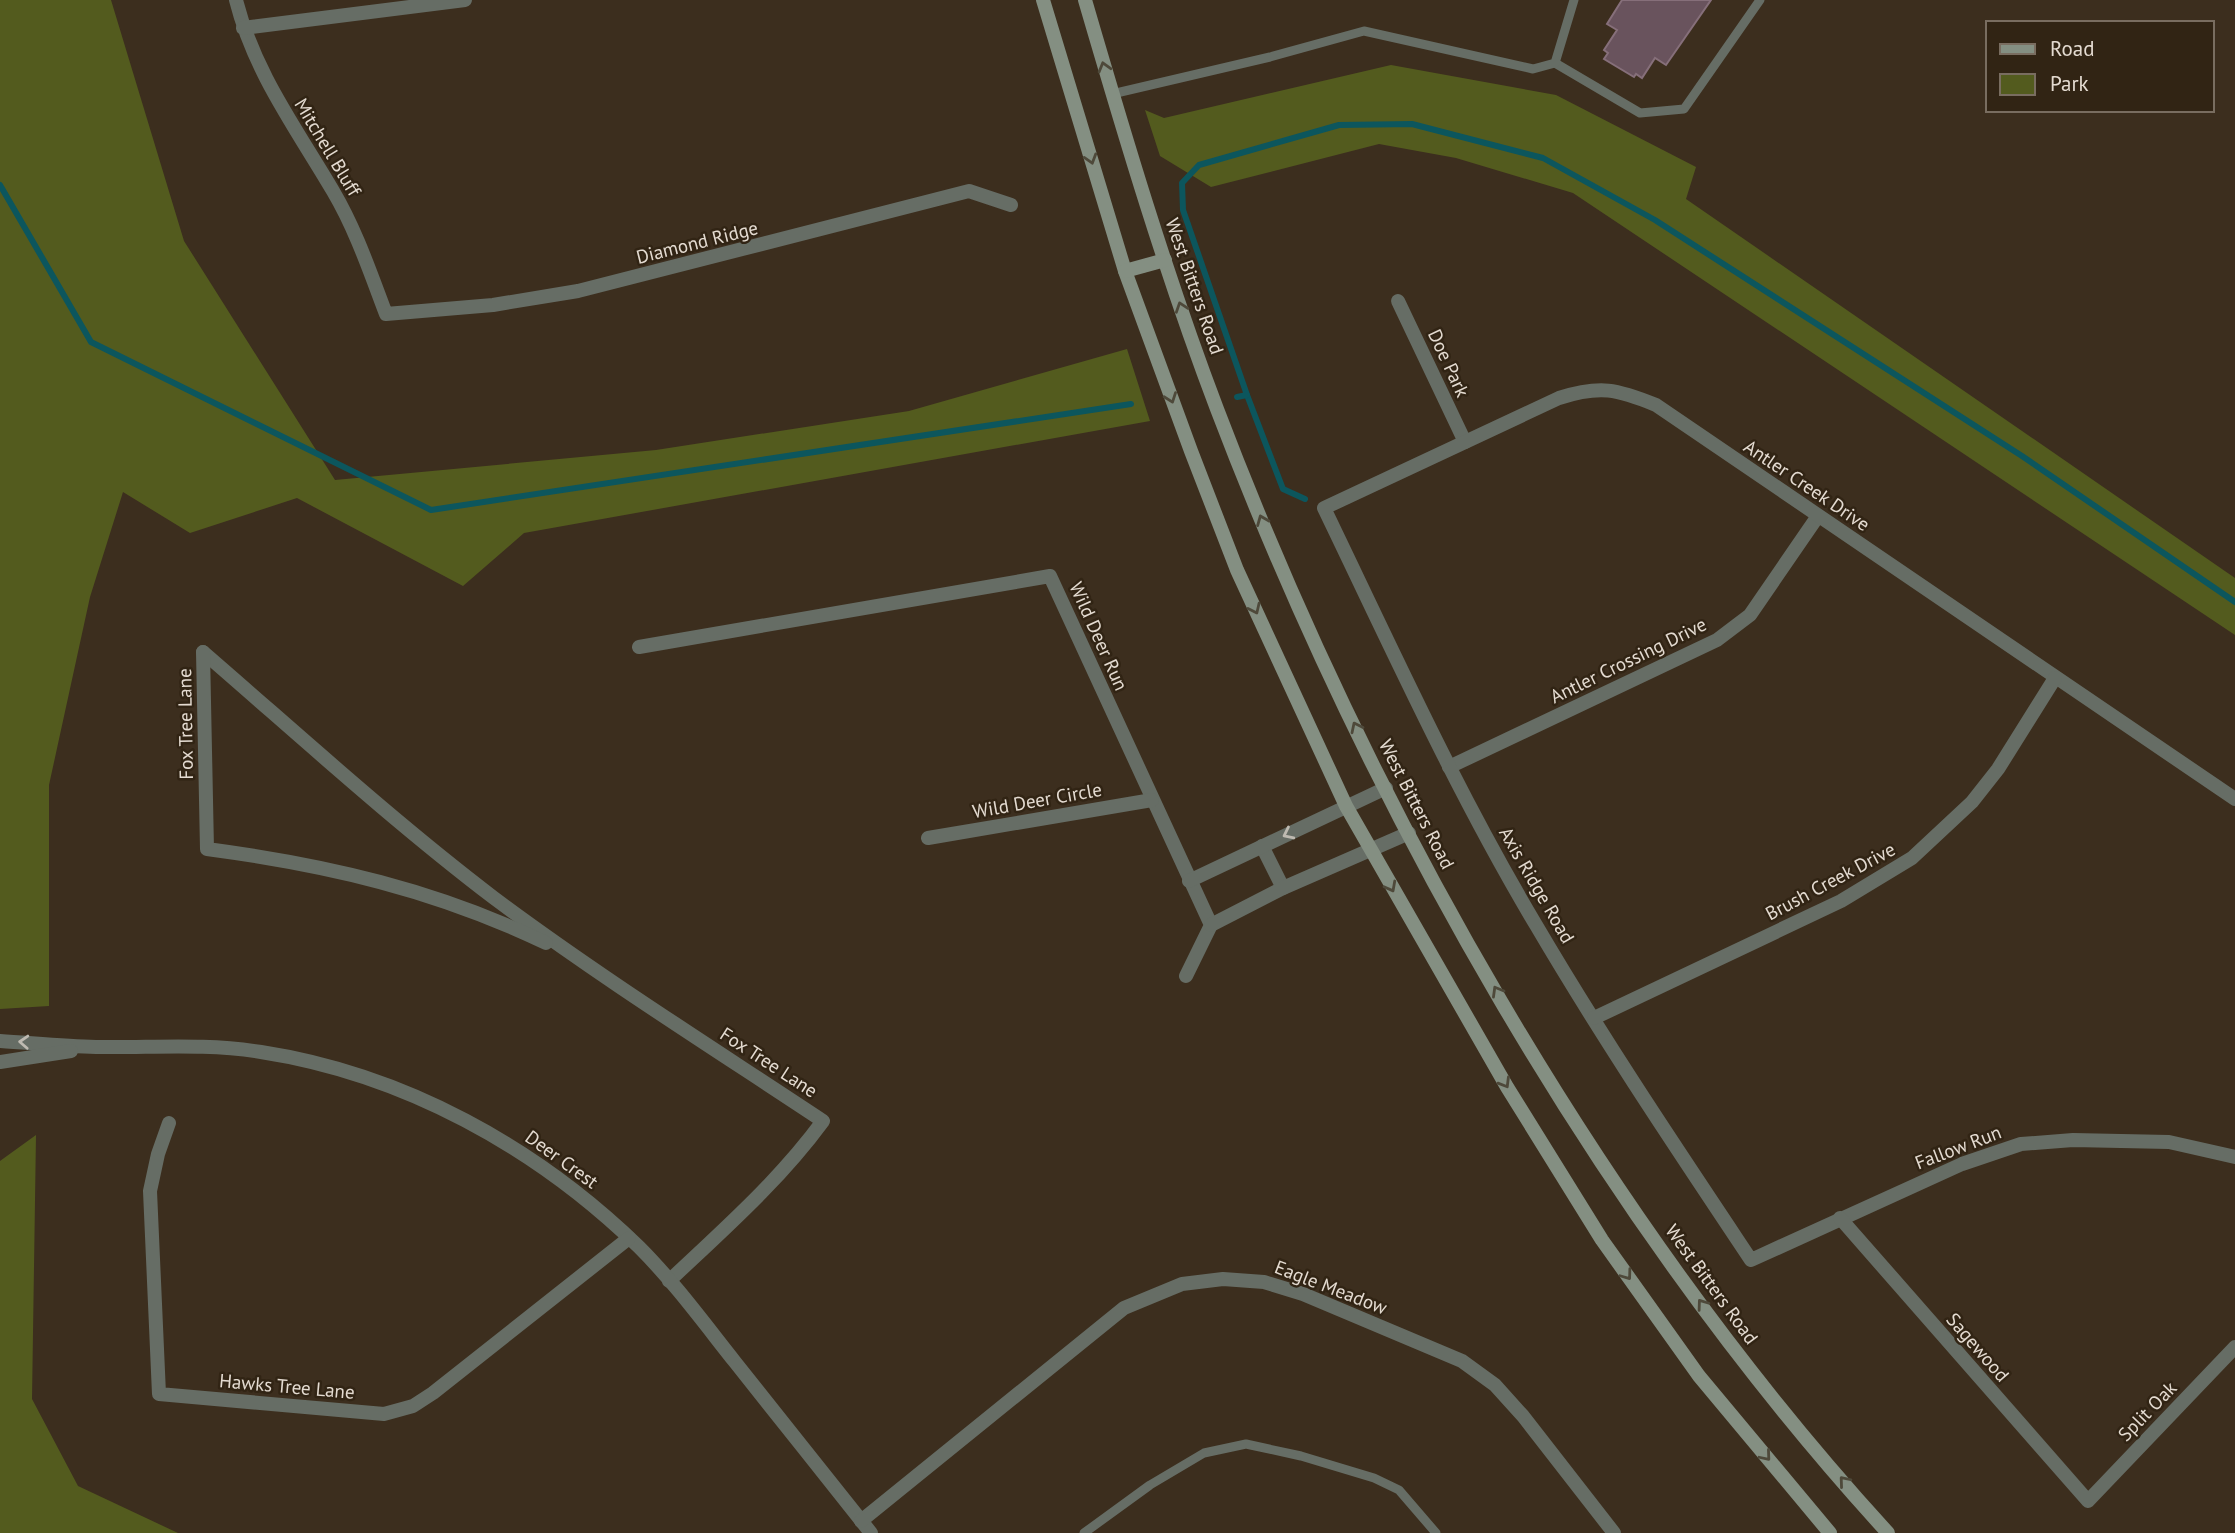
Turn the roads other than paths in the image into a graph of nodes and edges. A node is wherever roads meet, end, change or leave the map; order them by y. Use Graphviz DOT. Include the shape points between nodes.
graph roads {
  1 [pos="236,0"];
  2 [pos="465,0"];
  3 [pos="1043,0"];
  4 [pos="1085,0"];
  5 [pos="1574,0"];
  6 [pos="1760,0"];
  7 [pos="243,28"];
  8 [pos="1555,63"];
  9 [pos="1112,94"];
  10 [pos="1011,205"];
  11 [pos="1165,260"];
  12 [pos="1125,271"];
  13 [pos="1398,301"];
  14 [pos="386,314"];
  15 [pos="1465,442"];
  16 [pos="1324,509"];
  17 [pos="1818,516"];
  18 [pos="639,646"];
  19 [pos="2055,678"];
  20 [pos="1449,767"];
  21 [pos="1386,788"];
  22 [pos="2235,799"];
  23 [pos="1152,800"];
  24 [pos="1346,806"];
  25 [pos="1409,833"];
  26 [pos="928,838"];
  27 [pos="1262,846"];
  28 [pos="1371,850"];
  29 [pos="1189,881"];
  30 [pos="1283,888"];
  31 [pos="1211,925"];
  32 [pos="578,959"];
  33 [pos="1186,976"];
  34 [pos="1594,1018"];
  35 [pos="0,1041"];
  36 [pos="96,1047"];
  37 [pos="0,1062"];
  38 [pos="169,1123"];
  39 [pos="2235,1157"];
  40 [pos="1840,1218"];
  41 [pos="629,1238"];
  42 [pos="1751,1260"];
  43 [pos="669,1282"];
  44 [pos="2235,1347"];
  45 [pos="2088,1501"];
  46 [pos="861,1521"];
  47 [pos="871,1533"];
  48 [pos="1084,1533"];
  49 [pos="1436,1533"];
  50 [pos="1614,1533"];
  51 [pos="1830,1533"];
  52 [pos="1888,1533"];
  1 -- 7 [label="street, Mitchell Bluff"];
  2 -- 7 [label="street"];
  3 -- 12 [label="main road, one-way"];
  9 -- 4 [label="main road, West Bitters Road, one-way"];
  5 -- 8 [label="lane"];
  6 -- 8 [label="lane" via="1684,109 1640,113"];
  7 -- 14 [label="street, Mitchell Bluff" via="269,87 359,241"];
  8 -- 9 [label="lane" via="1533,69 1364,31"];
  9 -- 11 [label="main road, West Bitters Road"];
  10 -- 14 [label="street, Diamond Ridge" via="970,191 578,291 493,305"];
  11 -- 12 [label="main road"];
  21 -- 11 [label="main road, West Bitters Road, one-way" via="1271,541 1217,409"];
  12 -- 24 [label="main road, one-way" via="1237,570"];
  13 -- 15 [label="street, Doe Park"];
  15 -- 16 [label="street, Antler Creek Drive"];
  15 -- 17 [label="street, Antler Creek Drive" via="1559,398 1587,389 1618,390 1656,405"];
  16 -- 20 [label="street, Axis Ridge Road"];
  17 -- 19 [label="street, Antler Creek Drive"];
  17 -- 20 [label="street, Antler Crossing Drive" via="1749,615 1717,640"];
  18 -- 23 [label="street, Wild Deer Run" via="1050,576"];
  19 -- 22 [label="street, Antler Creek Drive"];
  19 -- 34 [label="street, Brush Creek Drive" via="1972,802 1912,858 1841,901"];
  20 -- 34 [label="street, Axis Ridge Road" via="1535,924"];
  21 -- 24 [label="street"];
  21 -- 25 [label="main road, West Bitters Road"];
  23 -- 26 [label="street, Wild Deer Circle"];
  23 -- 29 [label="street, Wild Deer Run"];
  24 -- 27 [label="street, one-way"];
  24 -- 28 [label="main road"];
  25 -- 28 [label="street"];
  52 -- 25 [label="main road, West Bitters Road, one-way" via="1734,1349 1639,1215 1548,1079"];
  27 -- 29 [label="street"];
  27 -- 30 [label="street"];
  28 -- 30 [label="street"];
  28 -- 51 [label="main road, one-way" via="1507,1087 1602,1240 1699,1376"];
  29 -- 31 [label="street, Wild Deer Run"];
  30 -- 31 [label="street"];
  31 -- 33 [label="street"];
  32 -- 32 [label="street, Fox Tree Lane" via="408,830 203,652 207,849 299,861 389,883 477,913"];
  32 -- 43 [label="street, Fox Tree Lane" via="823,1121 778,1176"];
  34 -- 42 [label="street, Axis Ridge Road"];
  36 -- 35 [label="street, Deer Crest, one-way"];
  36 -- 37 [label="street, Deer Crest"];
  36 -- 41 [label="street, Deer Crest" via="190,1044 262,1052 332,1067 401,1090 467,1120 529,1157"];
  38 -- 41 [label="street, Hawks Tree Lane" via="150,1191 159,1394 384,1414 413,1406"];
  39 -- 40 [label="street, Fallow Run" via="2169,1142 2021,1144 1962,1164"];
  40 -- 42 [label="street, Fallow Run"];
  40 -- 45 [label="street, Sagewood"];
  41 -- 43 [label="street, Deer Crest"];
  43 -- 46 [label="street, Deer Crest"];
  44 -- 45 [label="street, Split Oak"];
  46 -- 47 [label="street, Deer Crest"];
  46 -- 50 [label="street, Eagle Meadow" via="1124,1308 1182,1284 1223,1279 1264,1282 1303,1294 1462,1361 1505,1395"];
  48 -- 49 [label="lane" via="1204,1453 1246,1444 1374,1478 1399,1490"];
}
